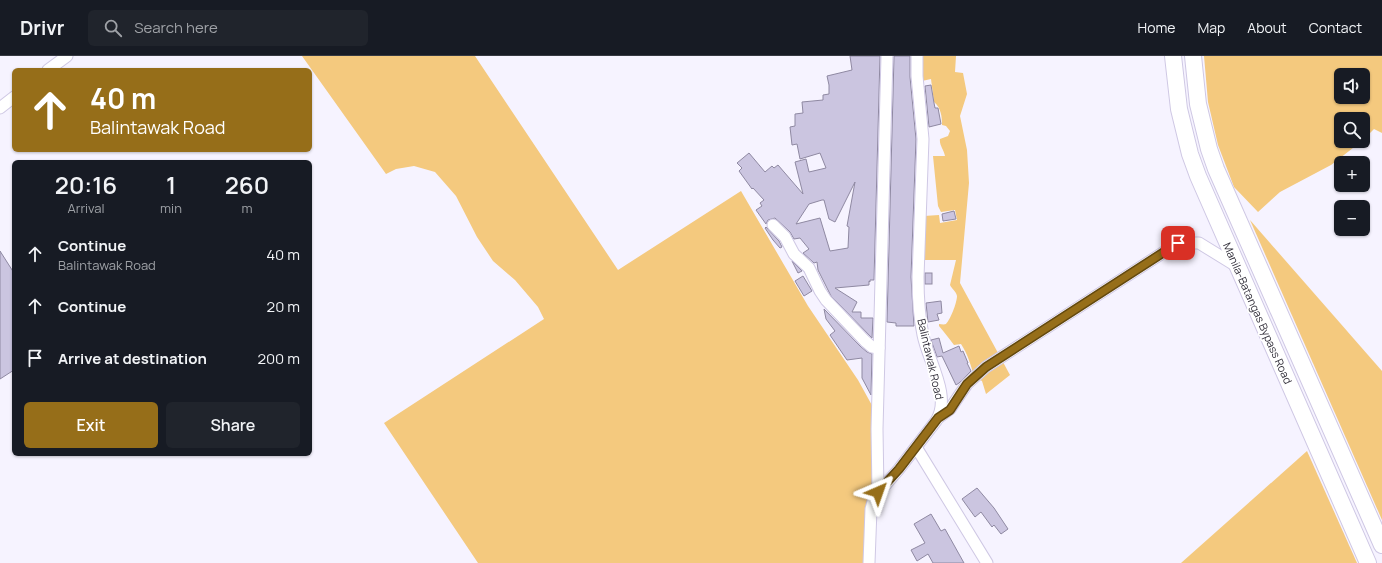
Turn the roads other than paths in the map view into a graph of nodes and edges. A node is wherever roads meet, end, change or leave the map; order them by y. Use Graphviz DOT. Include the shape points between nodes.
graph roads {
  1 [pos="66,56"];
  2 [pos="887,56"];
  3 [pos="917,56"];
  4 [pos="1173,56"];
  5 [pos="1193,56"];
  6 [pos="51,68"];
  7 [pos="12,99"];
  8 [pos="0,108"];
  9 [pos="774,225"];
  10 [pos="1238,267"];
  11 [pos="1264,277"];
  12 [pos="1246,285"];
  13 [pos="879,348"];
  14 [pos="938,418"];
  15 [pos="916,447"];
  16 [pos="878,492"];
  17 [pos="1382,545"];
  18 [pos="869,563"];
  19 [pos="987,563"];
  20 [pos="1368,563"];
  1 -- 6 [label="street"];
  2 -- 13 [label="street"];
  3 -- 14 [label="street, Balintawak Road" via="923,139 919,300 924,339 941,394"];
  4 -- 10 [label="highway, Manila-Batangas Bypass Road" via="1179,109 1190,154"];
  5 -- 11 [label="highway, Manila-Batangas Bypass Road" via="1198,104 1209,149"];
  7 -- 8 [label="street"];
  9 -- 13 [label="street" via="786,237 794,254 809,268 826,300 865,341"];
  10 -- 12 [label="highway, Manila-Batangas Bypass Road"];
  10 -- 14 [label="street" via="1199,243 1178,243 986,367 967,384 950,410"];
  11 -- 12 [label="highway"];
  11 -- 17 [label="highway, Manila-Batangas Bypass Road"];
  12 -- 20 [label="highway, Manila-Batangas Bypass Road"];
  13 -- 16 [label="street"];
  14 -- 15 [label="street, Balintawak Road"];
  15 -- 16 [label="street, Balintawak Road"];
  15 -- 19 [label="street"];
  16 -- 18 [label="street" via="872,504"];
}
